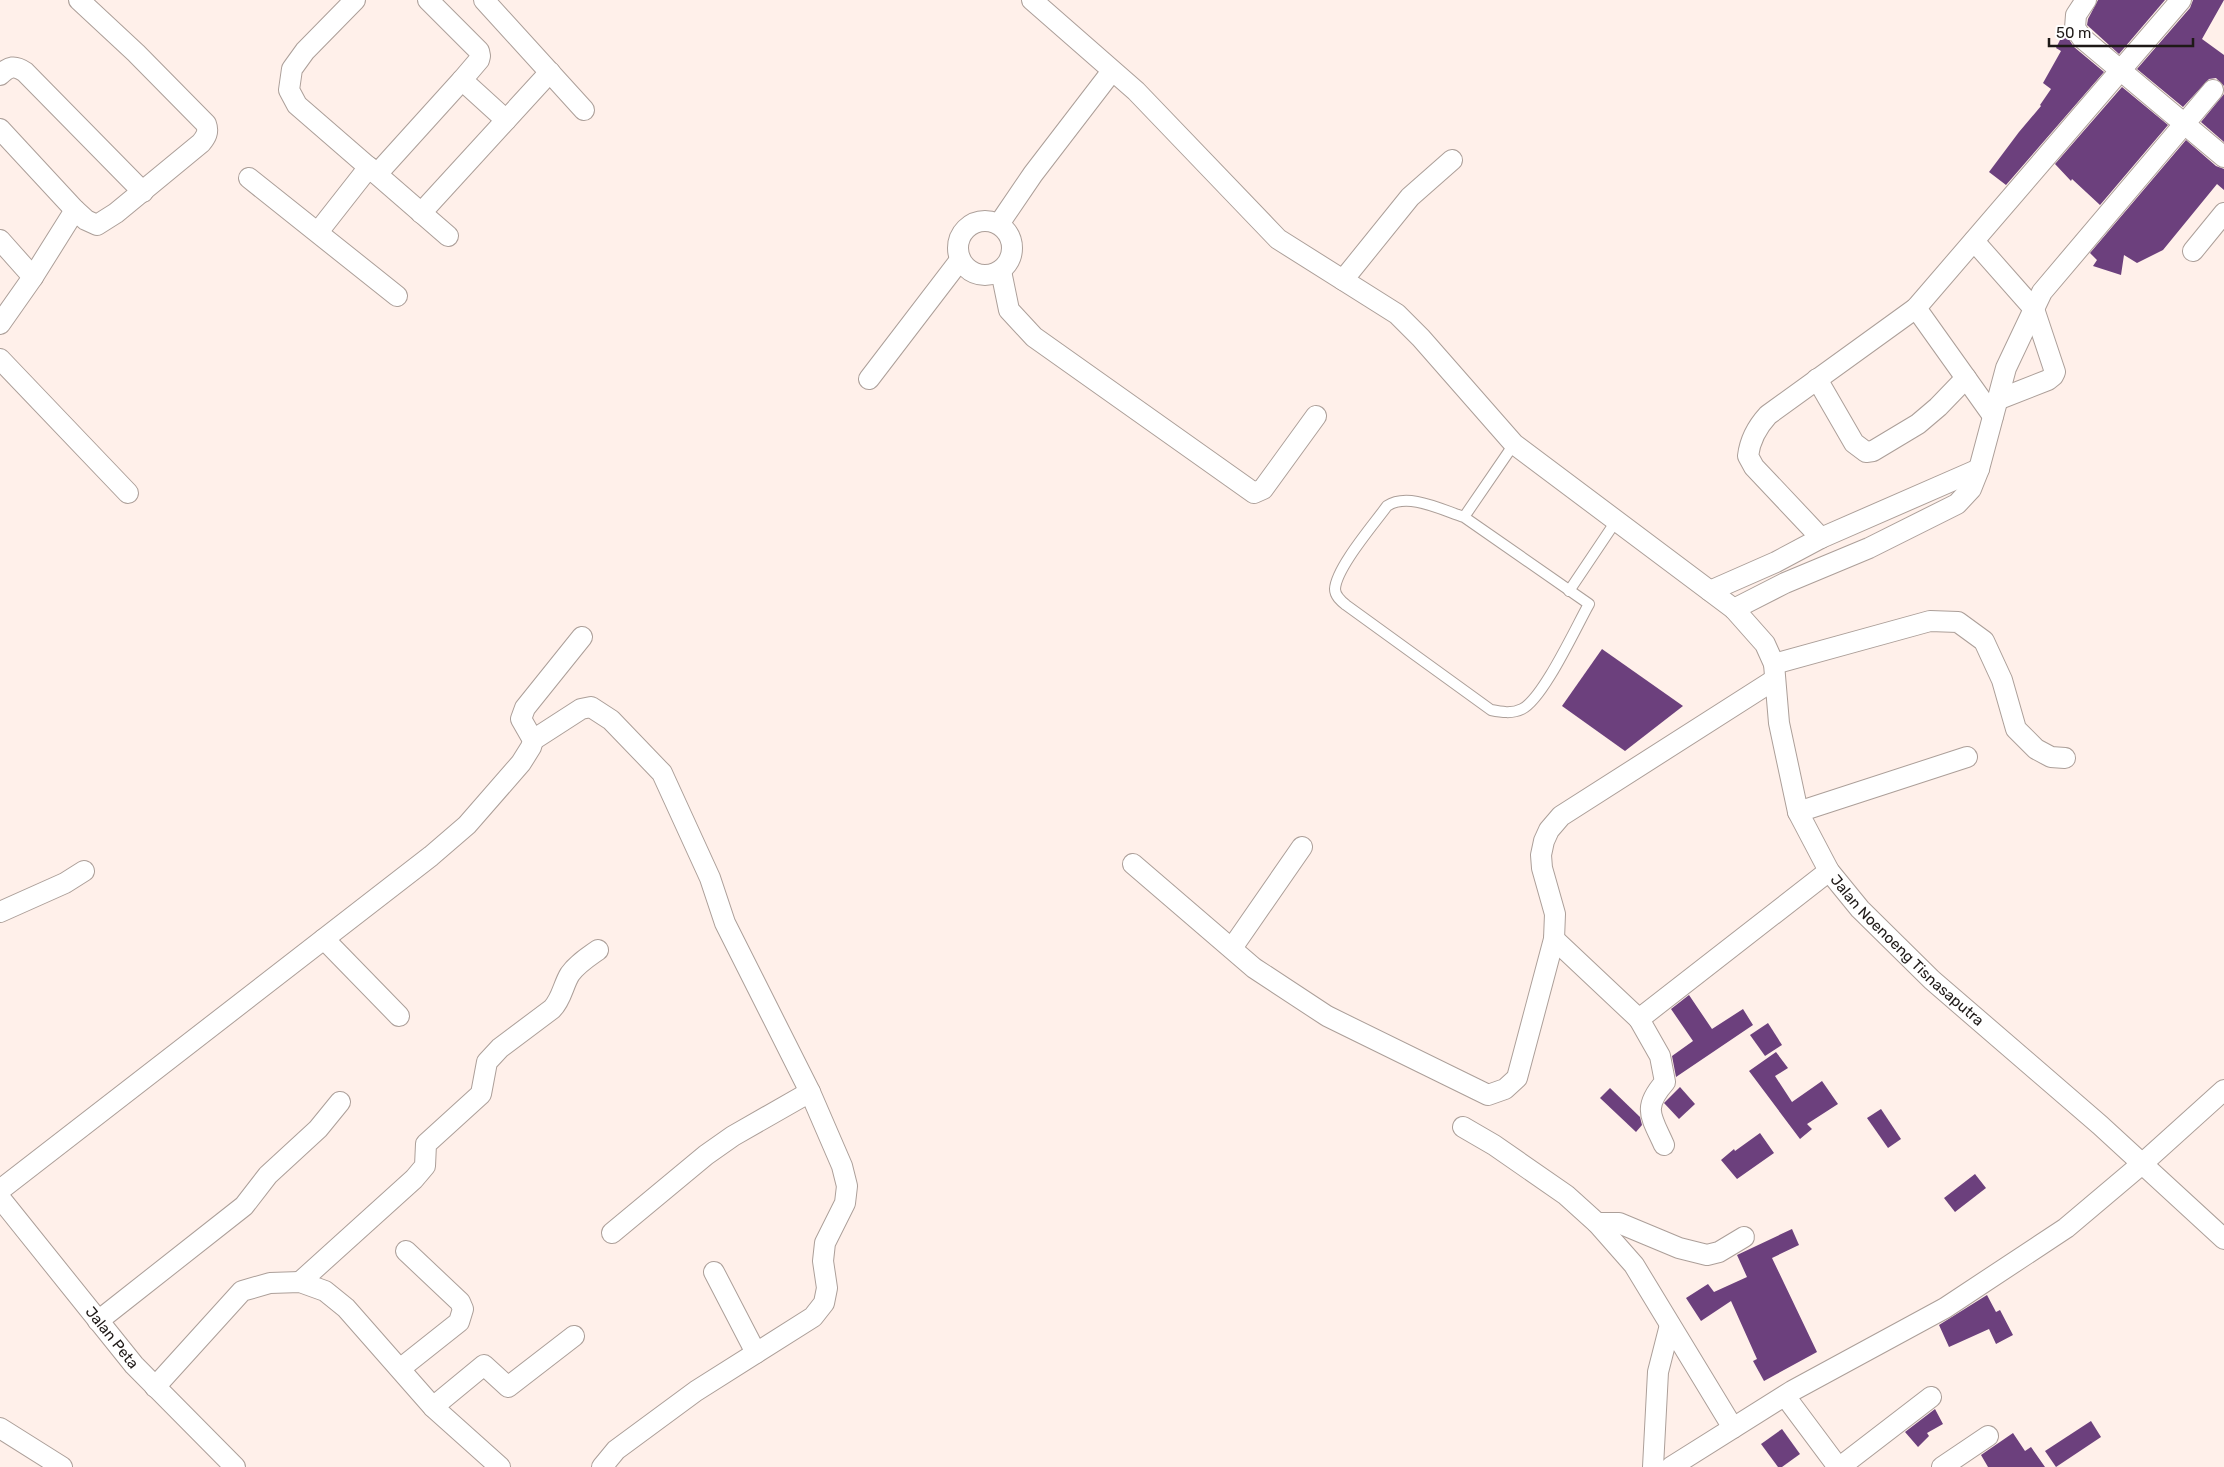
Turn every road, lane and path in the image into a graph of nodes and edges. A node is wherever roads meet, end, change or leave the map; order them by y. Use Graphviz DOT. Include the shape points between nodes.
graph roads {
  1 [pos="79,0"];
  2 [pos="355,0"];
  3 [pos="428,0"];
  4 [pos="484,0"];
  5 [pos="1032,0"];
  6 [pos="2086,0"];
  7 [pos="2181,0"];
  8 [pos="1112,71"];
  9 [pos="2120,71"];
  10 [pos="550,72"];
  11 [pos="0,75"];
  12 [pos="462,80"];
  13 [pos="2213,90"];
  14 [pos="584,110"];
  15 [pos="506,120"];
  16 [pos="2185,124"];
  17 [pos="0,129"];
  18 [pos="2224,157"];
  19 [pos="1452,160"];
  20 [pos="373,171"];
  21 [pos="250,178"];
  22 [pos="143,192"];
  23 [pos="75,210"];
  24 [pos="421,212"];
  25 [pos="2224,213"];
  26 [pos="999,224"];
  27 [pos="318,232"];
  28 [pos="448,236"];
  29 [pos="0,240"];
  30 [pos="1974,241"];
  31 [pos="2193,251"];
  32 [pos="960,260"];
  33 [pos="1001,271"];
  34 [pos="33,277"];
  35 [pos="1343,280"];
  36 [pos="397,296"];
  37 [pos="1916,308"];
  38 [pos="2034,308"];
  39 [pos="0,324"];
  40 [pos="0,359"];
  41 [pos="1966,378"];
  42 [pos="869,379"];
  43 [pos="1817,379"];
  44 [pos="1995,408"];
  45 [pos="1316,416"];
  46 [pos="1514,444"];
  47 [pos="1979,469"];
  48 [pos="128,493"];
  49 [pos="1903,502"];
  50 [pos="1464,517"];
  51 [pos="1616,521"];
  52 [pos="1856,522"];
  53 [pos="1914,526"];
  54 [pos="1821,538"];
  55 [pos="1869,548"];
  56 [pos="1569,591"];
  57 [pos="1710,591"];
  58 [pos="1734,608"];
  59 [pos="582,637"];
  60 [pos="1774,672"];
  61 [pos="532,740"];
  62 [pos="1967,757"];
  63 [pos="2065,758"];
  64 [pos="1798,812"];
  65 [pos="1302,847"];
  66 [pos="1133,864"];
  67 [pos="84,871"];
  68 [pos="1829,871"];
  69 [pos="0,912"];
  70 [pos="324,939"];
  71 [pos="1554,939"];
  72 [pos="1232,948"];
  73 [pos="598,950"];
  74 [pos="399,1016"];
  75 [pos="1638,1019"];
  76 [pos="2224,1090"];
  77 [pos="810,1092"];
  78 [pos="340,1102"];
  79 [pos="1463,1127"];
  80 [pos="1664,1145"];
  81 [pos="2144,1163"];
  82 [pos="0,1190"];
  83 [pos="0,1198"];
  84 [pos="1597,1223"];
  85 [pos="612,1233"];
  86 [pos="1744,1237"];
  87 [pos="2224,1239"];
  88 [pos="406,1251"];
  89 [pos="714,1272"];
  90 [pos="300,1282"];
  91 [pos="98,1321"];
  92 [pos="1670,1325"];
  93 [pos="574,1336"];
  94 [pos="756,1353"];
  95 [pos="401,1368"];
  96 [pos="155,1387"];
  97 [pos="1784,1396"];
  98 [pos="1931,1398"];
  99 [pos="433,1407"];
  100 [pos="0,1428"];
  101 [pos="1733,1428"];
  102 [pos="1988,1436"];
  103 [pos="62,1467"];
  104 [pos="234,1467"];
  105 [pos="500,1467"];
  106 [pos="602,1467"];
  107 [pos="1653,1467"];
  108 [pos="1671,1467"];
  109 [pos="1839,1467"];
  110 [pos="1942,1467"];
  1 -- 22 [label="street" via="136,53 206,124 208,130 201,143"];
  2 -- 20 [label="street" via="305,51 292,69 289,90 297,105"];
  3 -- 12 [label="street" via="479,51 476,64"];
  4 -- 10 [label="street"];
  5 -- 8 [label="street, Jalan Noenoeng Tisnasaputra"];
  6 -- 9 [label="street" via="2076,15 2075,28"];
  7 -- 9 [label="street"];
  8 -- 26 [label="street"];
  8 -- 35 [label="street, Jalan Noenoeng Tisnasaputra" via="1278,239"];
  9 -- 16 [label="street"];
  9 -- 30 [label="street"];
  10 -- 14 [label="street"];
  10 -- 15 [label="street"];
  11 -- 22 [label="street" via="11,67 25,72"];
  12 -- 15 [label="street"];
  12 -- 20 [label="street"];
  13 -- 16 [label="street"];
  15 -- 24 [label="street"];
  16 -- 18 [label="street"];
  16 -- 38 [label="street" via="2042,292"];
  17 -- 23 [label="street"];
  19 -- 35 [label="street" via="1410,196"];
  20 -- 24 [label="street"];
  20 -- 27 [label="street"];
  21 -- 27 [label="street"];
  22 -- 23 [label="street" via="97,225"];
  23 -- 34 [label="street"];
  24 -- 28 [label="street"];
  25 -- 31 [label="street"];
  26 -- 32 [label="street" via="984,221 970,225 960,237"];
  26 -- 33 [label="street" via="1010,236 1013,246 1008,264"];
  27 -- 36 [label="street"];
  29 -- 34 [label="street"];
  30 -- 37 [label="street"];
  30 -- 38 [label="street"];
  32 -- 33 [label="street" via="966,268 983,276"];
  32 -- 42 [label="street"];
  33 -- 45 [label="street" via="1009,310 1034,337 1254,493 1263,489"];
  34 -- 39 [label="street"];
  35 -- 46 [label="street, Jalan Noenoeng Tisnasaputra" via="1397,314 1410,326"];
  37 -- 41 [label="street"];
  37 -- 43 [label="street"];
  38 -- 44 [label="street" via="2006,368"];
  38 -- 44 [label="street" via="2055,372 2048,380"];
  40 -- 48 [label="street"];
  41 -- 43 [label="street" via="1918,424 1866,452 1854,443"];
  41 -- 44 [label="street"];
  43 -- 54 [label="street" via="1759,424 1748,456 1754,468"];
  44 -- 47 [label="street"];
  46 -- 50 [label="lane"];
  46 -- 51 [label="street, Jalan Noenoeng Tisnasaputra"];
  47 -- 49 [label="street"];
  47 -- 53 [label="street" via="1967,496"];
  49 -- 52 [label="street"];
  49 -- 53 [label="street"];
  50 -- 56 [label="lane"];
  50 -- 56 [label="lane" via="1407,500 1394,501 1344,565 1335,591 1339,599 1491,710 1513,712 1523,709 1541,690 1589,604"];
  51 -- 56 [label="lane"];
  51 -- 57 [label="street, Jalan Noenoeng Tisnasaputra"];
  52 -- 54 [label="street"];
  52 -- 55 [label="street"];
  53 -- 55 [label="street"];
  54 -- 57 [label="street"];
  55 -- 58 [label="street" via="1784,583"];
  57 -- 58 [label="street, Jalan Noenoeng Tisnasaputra"];
  58 -- 60 [label="street, Jalan Noenoeng Tisnasaputra" via="1765,644"];
  59 -- 61 [label="street" via="525,708 521,719"];
  60 -- 63 [label="street" via="1930,621 1958,622 1984,641 2002,680 2016,729 2036,749 2051,757"];
  60 -- 64 [label="street, Jalan Noenoeng Tisnasaputra" via="1779,723"];
  60 -- 71 [label="street" via="1555,823 1544,841 1541,855 1555,914"];
  61 -- 70 [label="street" via="532,747 521,763 467,825"];
  61 -- 77 [label="street" via="581,708 591,707 611,720 662,773 710,878 725,923"];
  62 -- 64 [label="street"];
  64 -- 68 [label="street, Jalan Noenoeng Tisnasaputra"];
  65 -- 72 [label="street"];
  66 -- 72 [label="street"];
  67 -- 69 [label="street"];
  68 -- 75 [label="street"];
  68 -- 81 [label="street, Jalan Noenoeng Tisnasaputra" via="1860,909 1932,980"];
  70 -- 74 [label="street"];
  70 -- 82 [label="street"];
  71 -- 72 [label="street" via="1517,1078 1505,1089 1488,1095 1327,1016 1254,968"];
  71 -- 75 [label="street"];
  73 -- 90 [label="street" via="569,976 552,1009 500,1048 487,1062 481,1094 426,1144 425,1166 414,1179"];
  75 -- 80 [label="street" via="1660,1056 1665,1082 1653,1096 1650,1113"];
  76 -- 81 [label="street"];
  77 -- 85 [label="street" via="706,1155"];
  77 -- 94 [label="street" via="842,1166 847,1186 845,1203 825,1243 823,1261 827,1288 824,1303 813,1317"];
  78 -- 91 [label="street" via="318,1129 268,1175 244,1206"];
  79 -- 84 [label="street" via="1566,1195"];
  81 -- 87 [label="street, Jalan Noenoeng Tisnasaputra"];
  81 -- 97 [label="street" via="2066,1228 1945,1308"];
  83 -- 91 [label="street, Jalan Peta"];
  84 -- 86 [label="street" via="1620,1223 1679,1248 1707,1255 1719,1252"];
  84 -- 92 [label="street" via="1634,1265"];
  88 -- 95 [label="street" via="460,1302 463,1309 459,1322"];
  89 -- 94 [label="street"];
  90 -- 95 [label="street" via="325,1291 346,1308"];
  90 -- 96 [label="street" via="270,1282 242,1291"];
  91 -- 96 [label="street, Jalan Peta"];
  92 -- 101 [label="street"];
  92 -- 107 [label="street" via="1658,1372"];
  93 -- 99 [label="street" via="508,1387 484,1364"];
  94 -- 106 [label="street" via="696,1390 616,1450"];
  95 -- 99 [label="street"];
  96 -- 104 [label="street, Jalan Peta"];
  97 -- 101 [label="street"];
  97 -- 109 [label="street"];
  98 -- 109 [label="street"];
  99 -- 105 [label="street"];
  100 -- 103 [label="street"];
  101 -- 108 [label="street"];
  102 -- 110 [label="street"];
}
